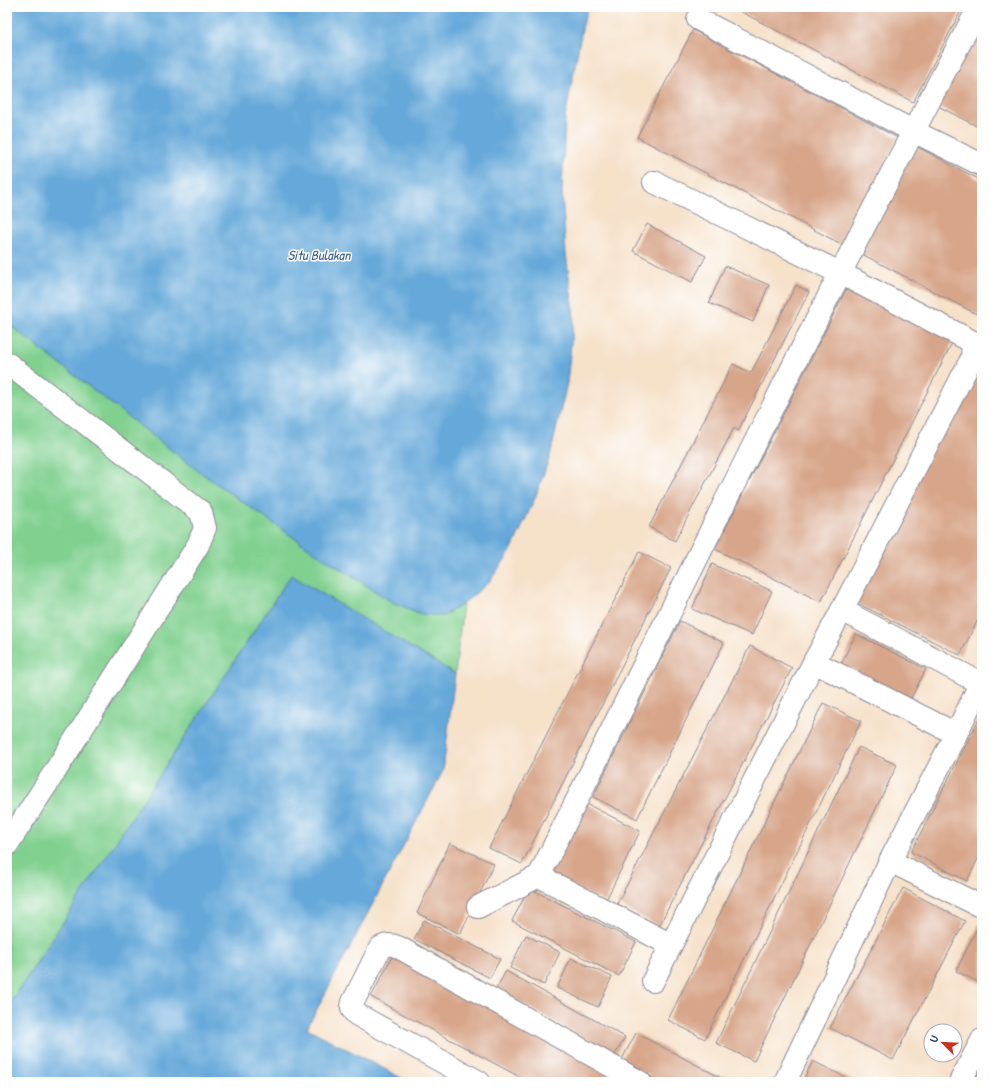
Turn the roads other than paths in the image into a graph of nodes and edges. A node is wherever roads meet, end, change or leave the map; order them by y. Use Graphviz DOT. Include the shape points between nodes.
graph roads {
  1 [pos="979,7"];
  2 [pos="698,19"];
  3 [pos="912,131"];
  4 [pos="982,165"];
  5 [pos="654,182"];
  6 [pos="840,273"];
  7 [pos="7,363"];
  8 [pos="842,610"];
  9 [pos="814,662"];
  10 [pos="981,681"];
  11 [pos="956,734"];
  12 [pos="7,845"];
  13 [pos="890,861"];
  14 [pos="539,876"];
  15 [pos="980,900"];
  16 [pos="478,907"];
  17 [pos="671,945"];
  18 [pos="653,981"];
  19 [pos="982,1040"];
  20 [pos="786,1080"];
  21 [pos="479,1082"];
  22 [pos="638,1082"];
  23 [pos="960,1082"];
  1 -- 3 [label="street"];
  2 -- 3 [label="street"];
  3 -- 4 [label="street"];
  3 -- 6 [label="street"];
  5 -- 6 [label="street"];
  6 -- 8 [label="street" via="973,342 972,358"];
  6 -- 14 [label="street"];
  7 -- 12 [label="street" via="201,512 205,528 198,545"];
  8 -- 9 [label="street"];
  8 -- 10 [label="street"];
  9 -- 11 [label="street"];
  9 -- 17 [label="street"];
  10 -- 11 [label="street"];
  11 -- 13 [label="street"];
  13 -- 15 [label="street"];
  13 -- 20 [label="street"];
  14 -- 16 [label="street"];
  14 -- 17 [label="street"];
  17 -- 18 [label="street"];
  19 -- 23 [label="street"];
  21 -- 22 [label="street" via="353,1010 353,1002 380,948 385,945 398,947"];
}
